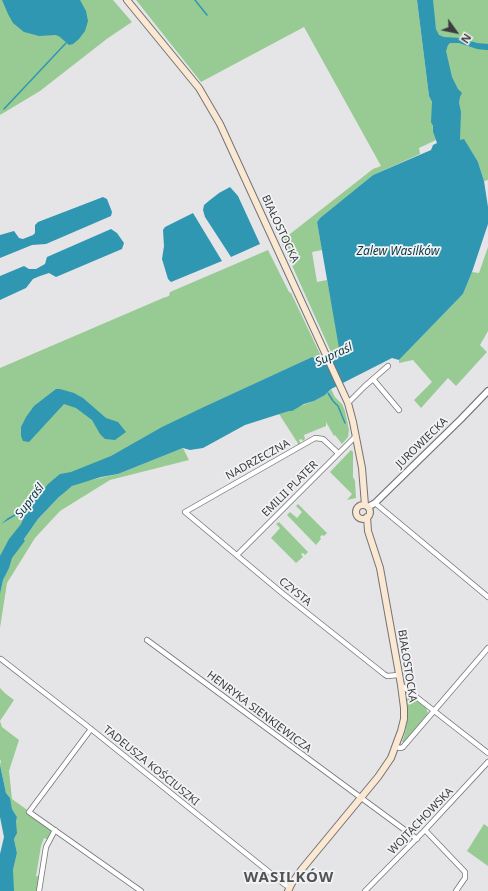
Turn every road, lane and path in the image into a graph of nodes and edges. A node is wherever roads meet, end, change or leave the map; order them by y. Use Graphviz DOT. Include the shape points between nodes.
graph roads {
  1 [pos="126,0"];
  2 [pos="388,366"];
  3 [pos="373,379"];
  4 [pos="488,391"];
  5 [pos="348,403"];
  6 [pos="399,410"];
  7 [pos="356,436"];
  8 [pos="338,453"];
  9 [pos="375,503"];
  10 [pos="364,506"];
  11 [pos="185,512"];
  12 [pos="364,518"];
  13 [pos="237,555"];
  14 [pos="488,597"];
  15 [pos="147,640"];
  16 [pos="488,648"];
  17 [pos="1,659"];
  18 [pos="399,675"];
  19 [pos="401,686"];
  20 [pos="434,711"];
  21 [pos="91,729"];
  22 [pos="396,747"];
  23 [pos="488,752"];
  24 [pos="488,762"];
  25 [pos="361,798"];
  26 [pos="55,830"];
  27 [pos="426,830"];
  28 [pos="417,839"];
  29 [pos="288,890"];
  30 [pos="39,891"];
  31 [pos="141,891"];
  32 [pos="365,891"];
  33 [pos="456,891"];
  1 -- 5 [label="main road, BIAŁOSTOCKA" via="199,88 213,112"];
  2 -- 3 [label="street"];
  3 -- 5 [label="street"];
  3 -- 6 [label="street"];
  4 -- 9 [label="street, JUROWIECKA"];
  5 -- 7 [label="main road, BIAŁOSTOCKA"];
  7 -- 8 [label="street, EMILII PLATER"];
  7 -- 10 [label="main road, BIAŁOSTOCKA" via="362,468 361,495"];
  8 -- 11 [label="street, NADRZECZNA" via="323,439 315,438"];
  8 -- 13 [label="street, EMILII PLATER"];
  9 -- 10 [label="street, JUROWIECKA"];
  9 -- 14 [label="street"];
  10 -- 12 [label="main road" via="370,513"];
  10 -- 12 [label="main road" via="358,506 355,511 357,516"];
  11 -- 13 [label="street, CZYSTA"];
  12 -- 18 [label="main road, BIAŁOSTOCKA" via="364,527 368,531 380,568"];
  13 -- 18 [label="street, CZYSTA" via="384,674"];
  15 -- 25 [label="street, HENRYKA SIENKIEWICZA"];
  16 -- 20 [label="street"];
  17 -- 21 [label="street, TADEUSZA KOŚCIUSZKI"];
  18 -- 19 [label="main road, BIAŁOSTOCKA"];
  19 -- 20 [label="street"];
  19 -- 22 [label="main road, BIAŁOSTOCKA" via="404,720"];
  20 -- 22 [label="street" via="403,747"];
  20 -- 23 [label="street"];
  21 -- 26 [label="street" via="29,812"];
  21 -- 29 [label="street, TADEUSZA KOŚCIUSZKI" via="284,884"];
  22 -- 25 [label="main road, BIAŁOSTOCKA" via="387,764"];
  24 -- 27 [label="street, WOJTACHOWSKA"];
  25 -- 28 [label="street, HENRYKA SIENKIEWICZA"];
  25 -- 29 [label="main road, BIAŁOSTOCKA" via="302,869"];
  26 -- 30 [label="street" via="46,847"];
  26 -- 31 [label="street"];
  27 -- 28 [label="street, WOJTACHOWSKA"];
  27 -- 33 [label="street" via="465,872 465,878"];
  28 -- 32 [label="street, WOJTACHOWSKA"];
}
